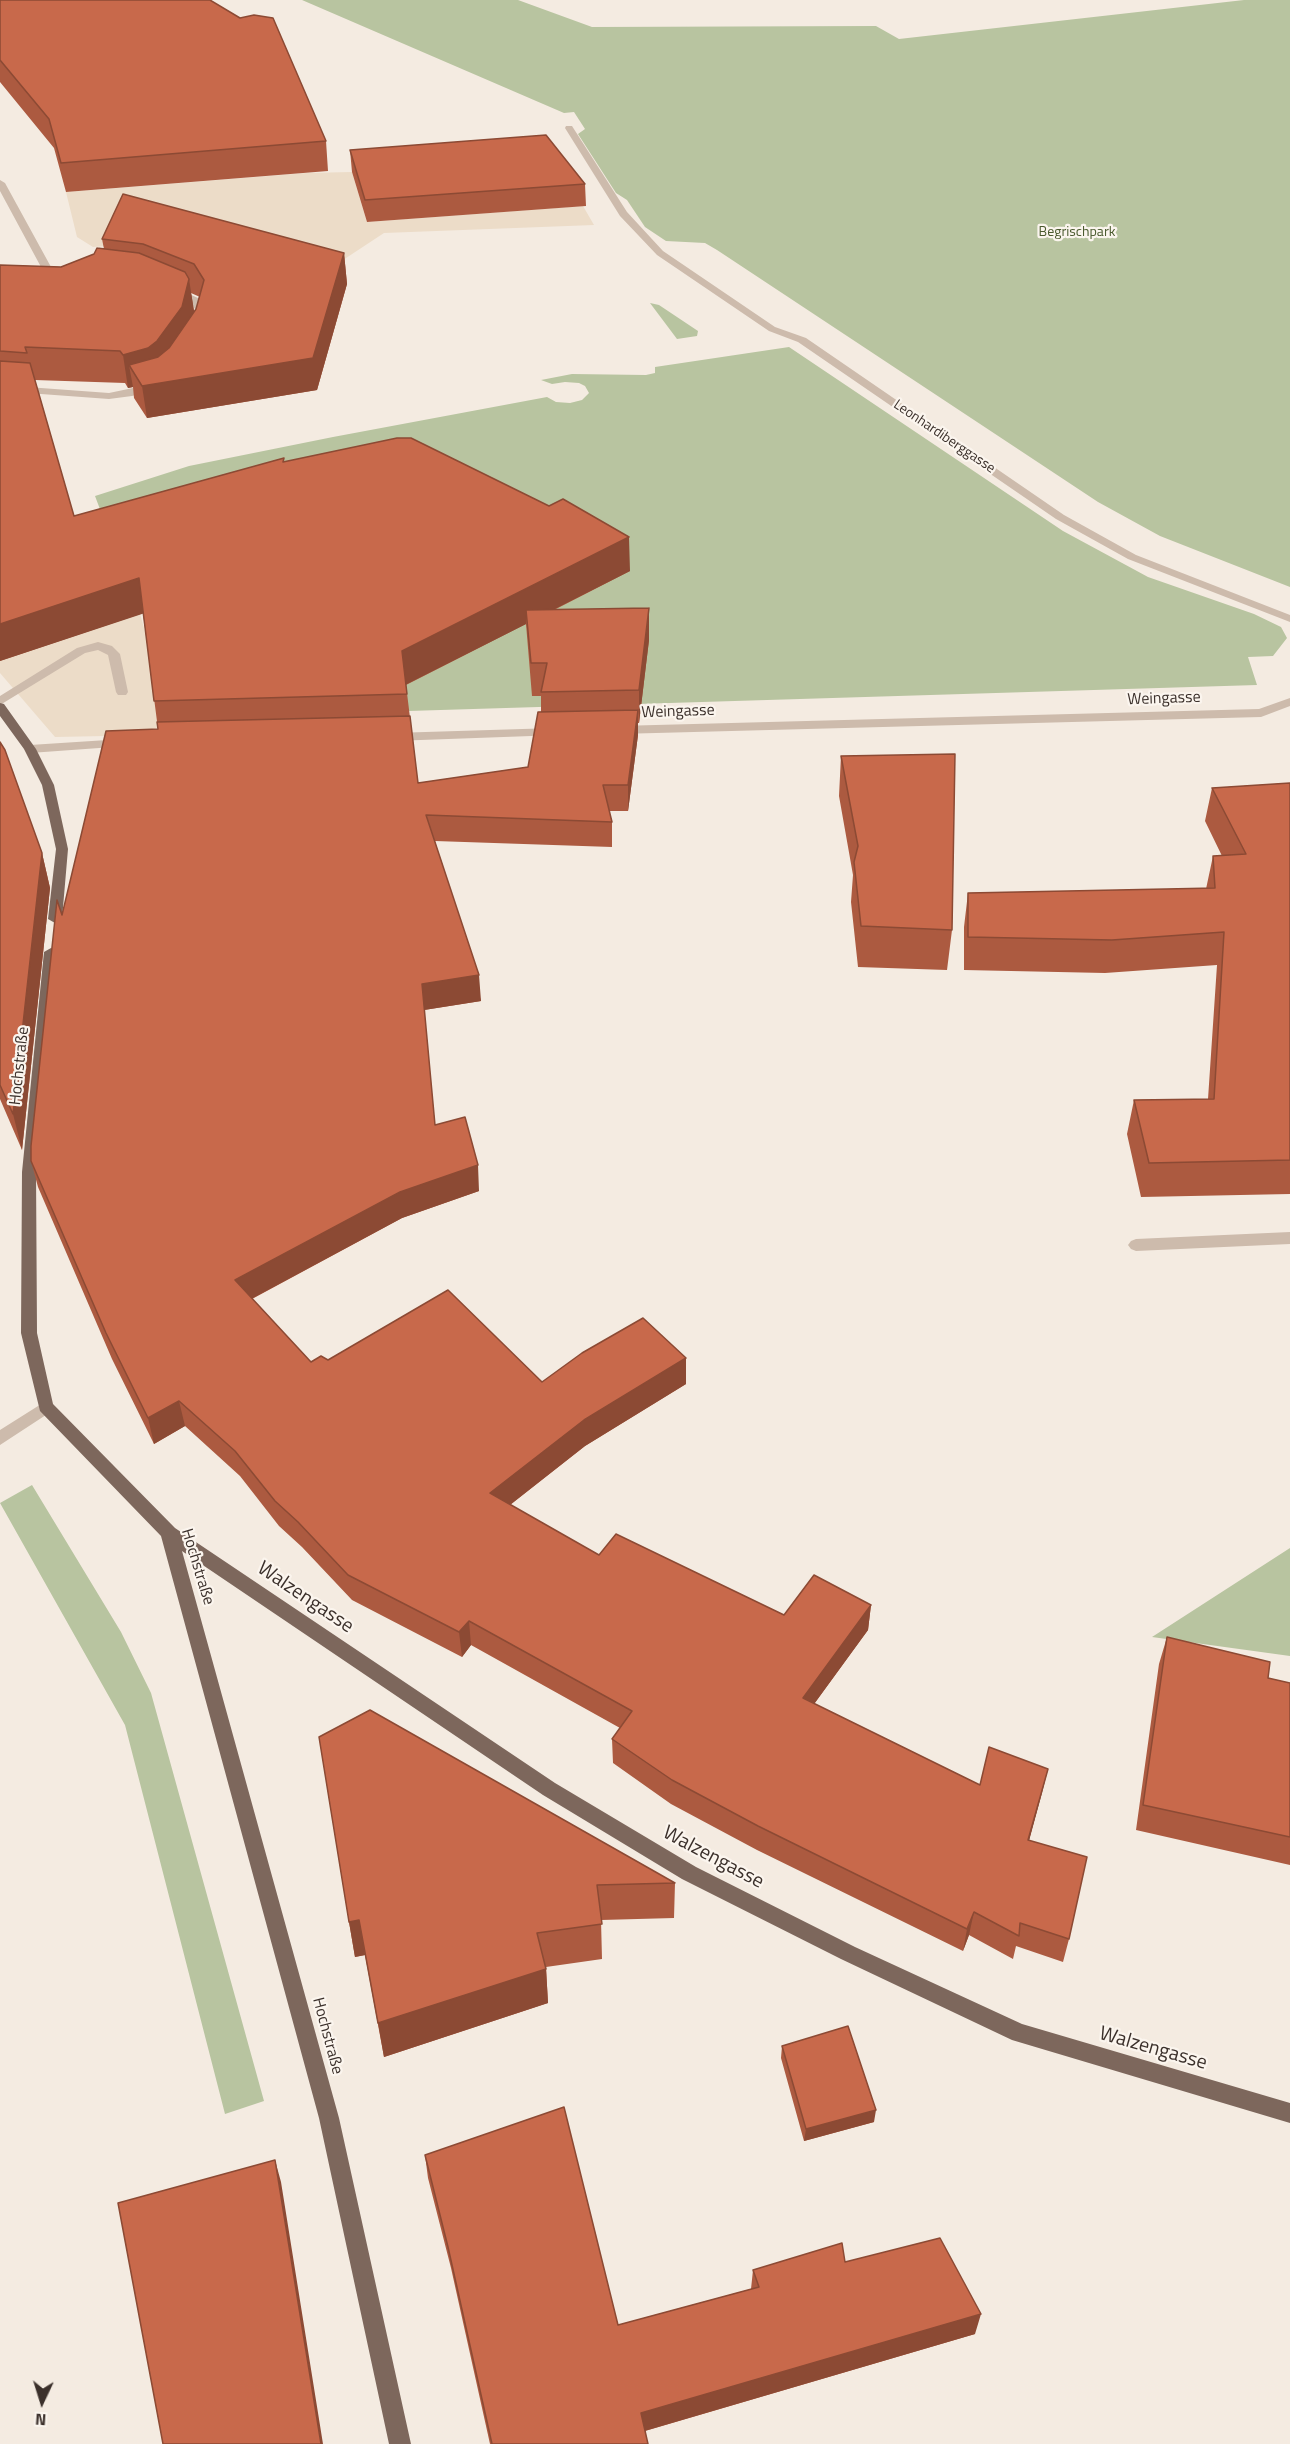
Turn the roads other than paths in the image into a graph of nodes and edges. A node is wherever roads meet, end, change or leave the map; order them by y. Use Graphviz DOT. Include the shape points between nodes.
graph roads {
  1 [pos="569,128"];
  2 [pos="0,183"];
  3 [pos="35,267"];
  4 [pos="46,267"];
  5 [pos="58,269"];
  6 [pos="166,288"];
  7 [pos="196,331"];
  8 [pos="163,381"];
  9 [pos="0,388"];
  10 [pos="1290,619"];
  11 [pos="122,692"];
  12 [pos="0,701"];
  13 [pos="1290,702"];
  14 [pos="0,707"];
  15 [pos="603,731"];
  16 [pos="567,732"];
  17 [pos="377,737"];
  18 [pos="134,743"];
  19 [pos="30,749"];
  20 [pos="1290,1238"];
  21 [pos="1136,1245"];
  22 [pos="46,1407"];
  23 [pos="0,1439"];
  24 [pos="170,1533"];
  25 [pos="1290,2113"];
  26 [pos="400,2444"];
  1 -- 10 [label="street, Leonhardiberggasse" via="623,214 660,253 772,329 802,340 1060,517 1132,556"];
  2 -- 4 [label="street"];
  3 -- 4 [label="street"];
  4 -- 5 [label="street"];
  6 -- 7 [label="street" via="195,300 201,311"];
  8 -- 9 [label="street" via="132,393 110,396"];
  11 -- 12 [label="street" via="114,654 98,646 81,650"];
  13 -- 15 [label="street, Weingasse" via="1261,713"];
  14 -- 19 [label="main road, Hochstraße"];
  16 -- 17 [label="street"];
  18 -- 19 [label="street"];
  19 -- 22 [label="main road, Hochstraße" via="48,785 62,849 29,1172 29,1333"];
  20 -- 21 [label="street"];
  22 -- 23 [label="street"];
  22 -- 24 [label="main road, Hochstraße"];
  24 -- 25 [label="main road, Walzengasse" via="549,1789 689,1873 1019,2033"];
  24 -- 26 [label="main road, Hochstraße" via="329,2118"];
}
